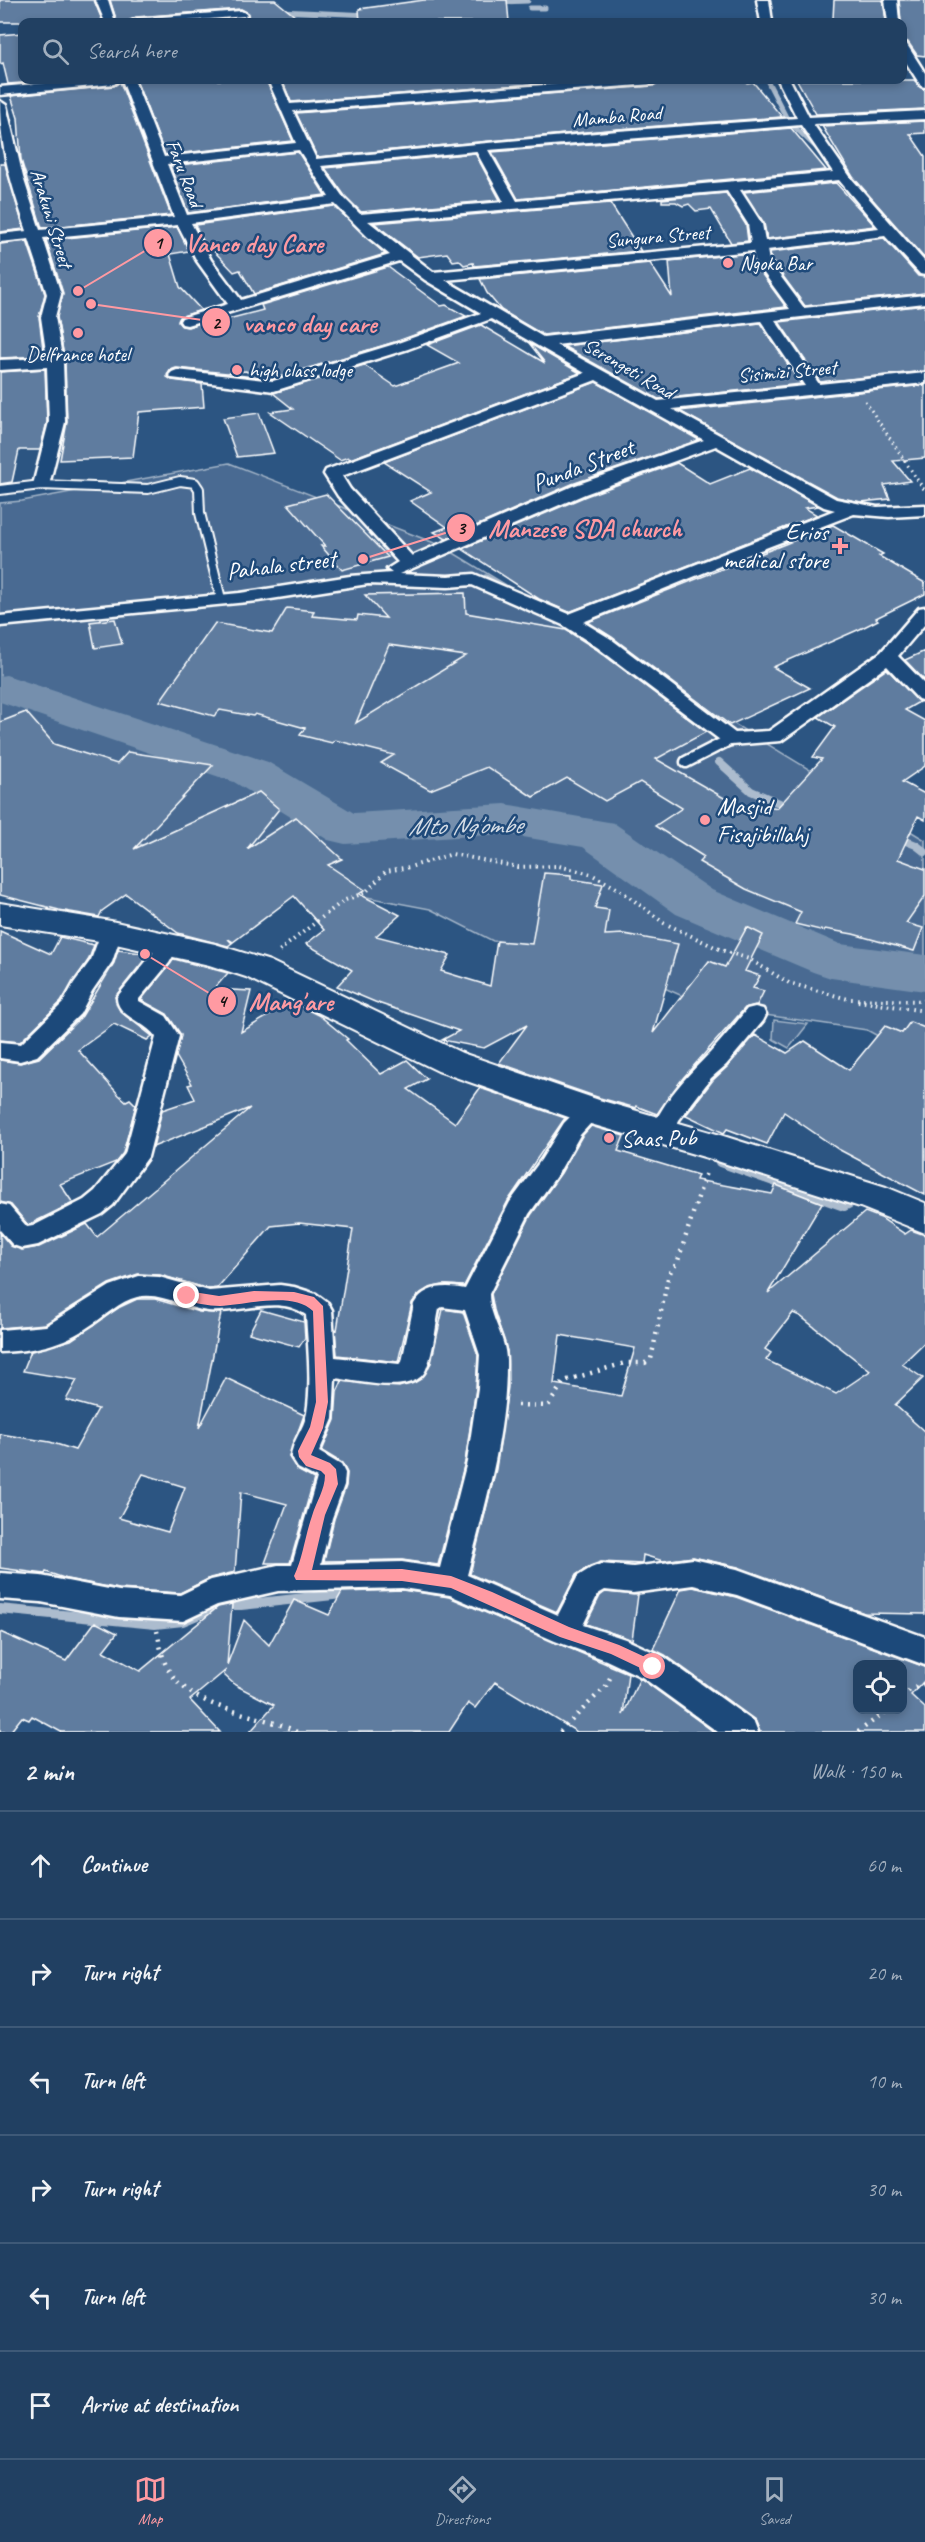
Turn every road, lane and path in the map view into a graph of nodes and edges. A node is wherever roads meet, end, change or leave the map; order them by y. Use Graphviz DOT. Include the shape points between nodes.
graph roads {
  1 [pos="102,0"];
  2 [pos="238,0"];
  3 [pos="763,0"];
  4 [pos="891,0"];
  5 [pos="109,18"];
  6 [pos="243,18"];
  7 [pos="766,18"];
  8 [pos="893,18"];
  9 [pos="907,53"];
  10 [pos="925,83"];
  11 [pos="73,84"];
  12 [pos="130,84"];
  13 [pos="276,84"];
  14 [pos="600,84"];
  15 [pos="786,84"];
  16 [pos="0,91"];
  17 [pos="0,105"];
  18 [pos="285,108"];
  19 [pos="925,115"];
  20 [pos="806,120"];
  21 [pos="304,146"];
  22 [pos="480,147"];
  23 [pos="159,161"];
  24 [pos="312,164"];
  25 [pos="844,175"];
  26 [pos="16,177"];
  27 [pos="0,179"];
  28 [pos="731,187"];
  29 [pos="338,200"];
  30 [pos="512,204"];
  31 [pos="356,218"];
  32 [pos="182,220"];
  33 [pos="888,231"];
  34 [pos="33,235"];
  35 [pos="0,238"];
  36 [pos="759,245"];
  37 [pos="401,256"];
  38 [pos="925,271"];
  39 [pos="430,277"];
  40 [pos="925,299"];
  41 [pos="237,305"];
  42 [pos="800,313"];
  43 [pos="492,314"];
  44 [pos="765,316"];
  45 [pos="187,321"];
  46 [pos="540,342"];
  47 [pos="54,362"];
  48 [pos="0,365"];
  49 [pos="597,374"];
  50 [pos="177,375"];
  51 [pos="925,378"];
  52 [pos="854,386"];
  53 [pos="814,388"];
  54 [pos="653,406"];
  55 [pos="716,441"];
  56 [pos="40,485"];
  57 [pos="0,490"];
  58 [pos="925,491"];
  59 [pos="850,510"];
  60 [pos="925,510"];
  61 [pos="410,563"];
  62 [pos="369,579"];
  63 [pos="221,599"];
  64 [pos="925,612"];
  65 [pos="0,621"];
  66 [pos="569,621"];
  67 [pos="888,656"];
  68 [pos="925,694"];
  69 [pos="734,739"];
  70 [pos="686,762"];
  71 [pos="0,914"];
  72 [pos="111,932"];
  73 [pos="169,944"];
  74 [pos="258,969"];
  75 [pos="848,999"];
  76 [pos="925,1001"];
  77 [pos="925,1011"];
  78 [pos="755,1016"];
  79 [pos="0,1050"];
  80 [pos="590,1111"];
  81 [pos="663,1131"];
  82 [pos="717,1147"];
  83 [pos="0,1213"];
  84 [pos="925,1219"];
  85 [pos="475,1302"];
  86 [pos="0,1341"];
  87 [pos="322,1366"];
  88 [pos="490,1400"];
  89 [pos="301,1576"];
  90 [pos="451,1582"];
  91 [pos="0,1586"];
  92 [pos="149,1605"];
  93 [pos="565,1632"];
  94 [pos="615,1649"];
  95 [pos="925,1651"];
  96 [pos="925,1684"];
  97 [pos="907,1692"];
  98 [pos="883,1714"];
  99 [pos="297,1732"];
  100 [pos="560,1732"];
  101 [pos="743,1732"];
  102 [pos="858,1732"];
  1 -- 5 [label="street"];
  2 -- 6 [label="street"];
  3 -- 7 [label="street"];
  4 -- 8 [label="street"];
  9 -- 10 [label="street"];
  11 -- 16 [label="street"];
  12 -- 23 [label="street, Faru Road"];
  13 -- 18 [label="street, Serengeti Road"];
  14 -- 18 [label="street"];
  15 -- 20 [label="street"];
  17 -- 26 [label="street, Arakuni Street"];
  18 -- 21 [label="street, Serengeti Road"];
  19 -- 20 [label="street, Mamba Road"];
  20 -- 22 [label="street, Mamba Road"];
  20 -- 25 [label="street"];
  21 -- 23 [label="street"];
  21 -- 24 [label="street, Serengeti Road"];
  22 -- 24 [label="street, Mamba Road"];
  22 -- 30 [label="street"];
  23 -- 32 [label="street, Faru Road"];
  24 -- 29 [label="street, Serengeti Road"];
  25 -- 28 [label="street"];
  25 -- 33 [label="street"];
  26 -- 27 [label="street"];
  26 -- 34 [label="street, Arakuni Street"];
  28 -- 30 [label="street"];
  28 -- 36 [label="street" via="755,224"];
  29 -- 31 [label="street, Serengeti Road"];
  29 -- 32 [label="street"];
  30 -- 31 [label="street"];
  31 -- 37 [label="street, Serengeti Road"];
  32 -- 34 [label="street"];
  32 -- 41 [label="street, Faru Road" via="204,261"];
  33 -- 36 [label="street, Sungura Street"];
  33 -- 38 [label="street"];
  34 -- 35 [label="street"];
  34 -- 47 [label="street, Arakuni Street" via="54,294 48,317"];
  36 -- 39 [label="street, Sungura Street"];
  36 -- 42 [label="street" via="762,261"];
  37 -- 39 [label="street, Serengeti Road"];
  37 -- 41 [label="street"];
  39 -- 43 [label="street, Serengeti Road"];
  40 -- 42 [label="street"];
  41 -- 45 [label="street"];
  42 -- 44 [label="street"];
  43 -- 46 [label="street, Serengeti Road"];
  43 -- 50 [label="street" via="274,386"];
  44 -- 46 [label="street"];
  44 -- 53 [label="street"];
  46 -- 49 [label="street, Serengeti Road"];
  47 -- 48 [label="street"];
  47 -- 56 [label="street, Arakuni Street" via="57,422"];
  49 -- 54 [label="street, Serengeti Road"];
  49 -- 61 [label="street" via="332,474"];
  51 -- 52 [label="street, Sisimizi Street"];
  52 -- 53 [label="street, Sisimizi Street"];
  52 -- 58 [label="path"];
  53 -- 54 [label="street, Sisimizi Street"];
  54 -- 55 [label="street, Serengeti Road"];
  55 -- 59 [label="street, Serengeti Road" via="822,499"];
  55 -- 61 [label="street, Punda Street" via="579,490"];
  56 -- 57 [label="lane"];
  56 -- 63 [label="lane" via="148,489 180,481 195,483"];
  59 -- 60 [label="street, Serengeti Road"];
  59 -- 66 [label="street"];
  61 -- 62 [label="street, Punda Street"];
  62 -- 63 [label="street, Pahala street"];
  62 -- 66 [label="street, Pahala street" via="474,579"];
  63 -- 65 [label="street, Pahala street"];
  64 -- 67 [label="street"];
  66 -- 69 [label="street, Pahala street"];
  67 -- 68 [label="street"];
  67 -- 69 [label="street" via="774,737"];
  69 -- 70 [label="lane"];
  71 -- 72 [label="street"];
  72 -- 73 [label="street"];
  72 -- 79 [label="street" via="101,962 68,1013 28,1050"];
  73 -- 74 [label="street"];
  73 -- 83 [label="street" via="128,997 128,1005 158,1022 168,1036 136,1157 104,1198 38,1235 22,1238"];
  74 -- 75 [label="path" via="343,901 366,892 386,871 452,854 518,867 559,866 591,874 664,922 721,950 749,959 789,983"];
  74 -- 80 [label="street" via="450,1062"];
  75 -- 76 [label="path"];
  75 -- 77 [label="path"];
  78 -- 81 [label="street" via="703,1072"];
  80 -- 81 [label="street"];
  80 -- 85 [label="street" via="572,1129 519,1209"];
  81 -- 82 [label="street"];
  82 -- 84 [label="street" via="873,1197"];
  82 -- 88 [label="path" via="697,1193 677,1264 668,1278 651,1359 564,1381 548,1406 526,1407"];
  85 -- 87 [label="street" via="441,1295 427,1304 414,1367 401,1375"];
  85 -- 88 [label="street" via="493,1355"];
  86 -- 87 [label="street" via="52,1335 129,1288 151,1284 200,1300 254,1296 310,1301 319,1310"];
  87 -- 89 [label="street" via="322,1402 305,1457 331,1473 331,1484"];
  88 -- 90 [label="street" via="485,1441"];
  89 -- 90 [label="street" via="402,1575"];
  89 -- 92 [label="street" via="211,1593 183,1608"];
  90 -- 93 [label="street"];
  91 -- 92 [label="street"];
  92 -- 99 [label="path" via="167,1669 187,1690 220,1708"];
  93 -- 94 [label="street"];
  93 -- 95 [label="street" via="588,1585 601,1577 633,1580 693,1572 737,1582"];
  94 -- 100 [label="path" via="614,1671 606,1686"];
  94 -- 101 [label="street" via="653,1667"];
  96 -- 97 [label="path"];
  98 -- 102 [label="path"];
}
